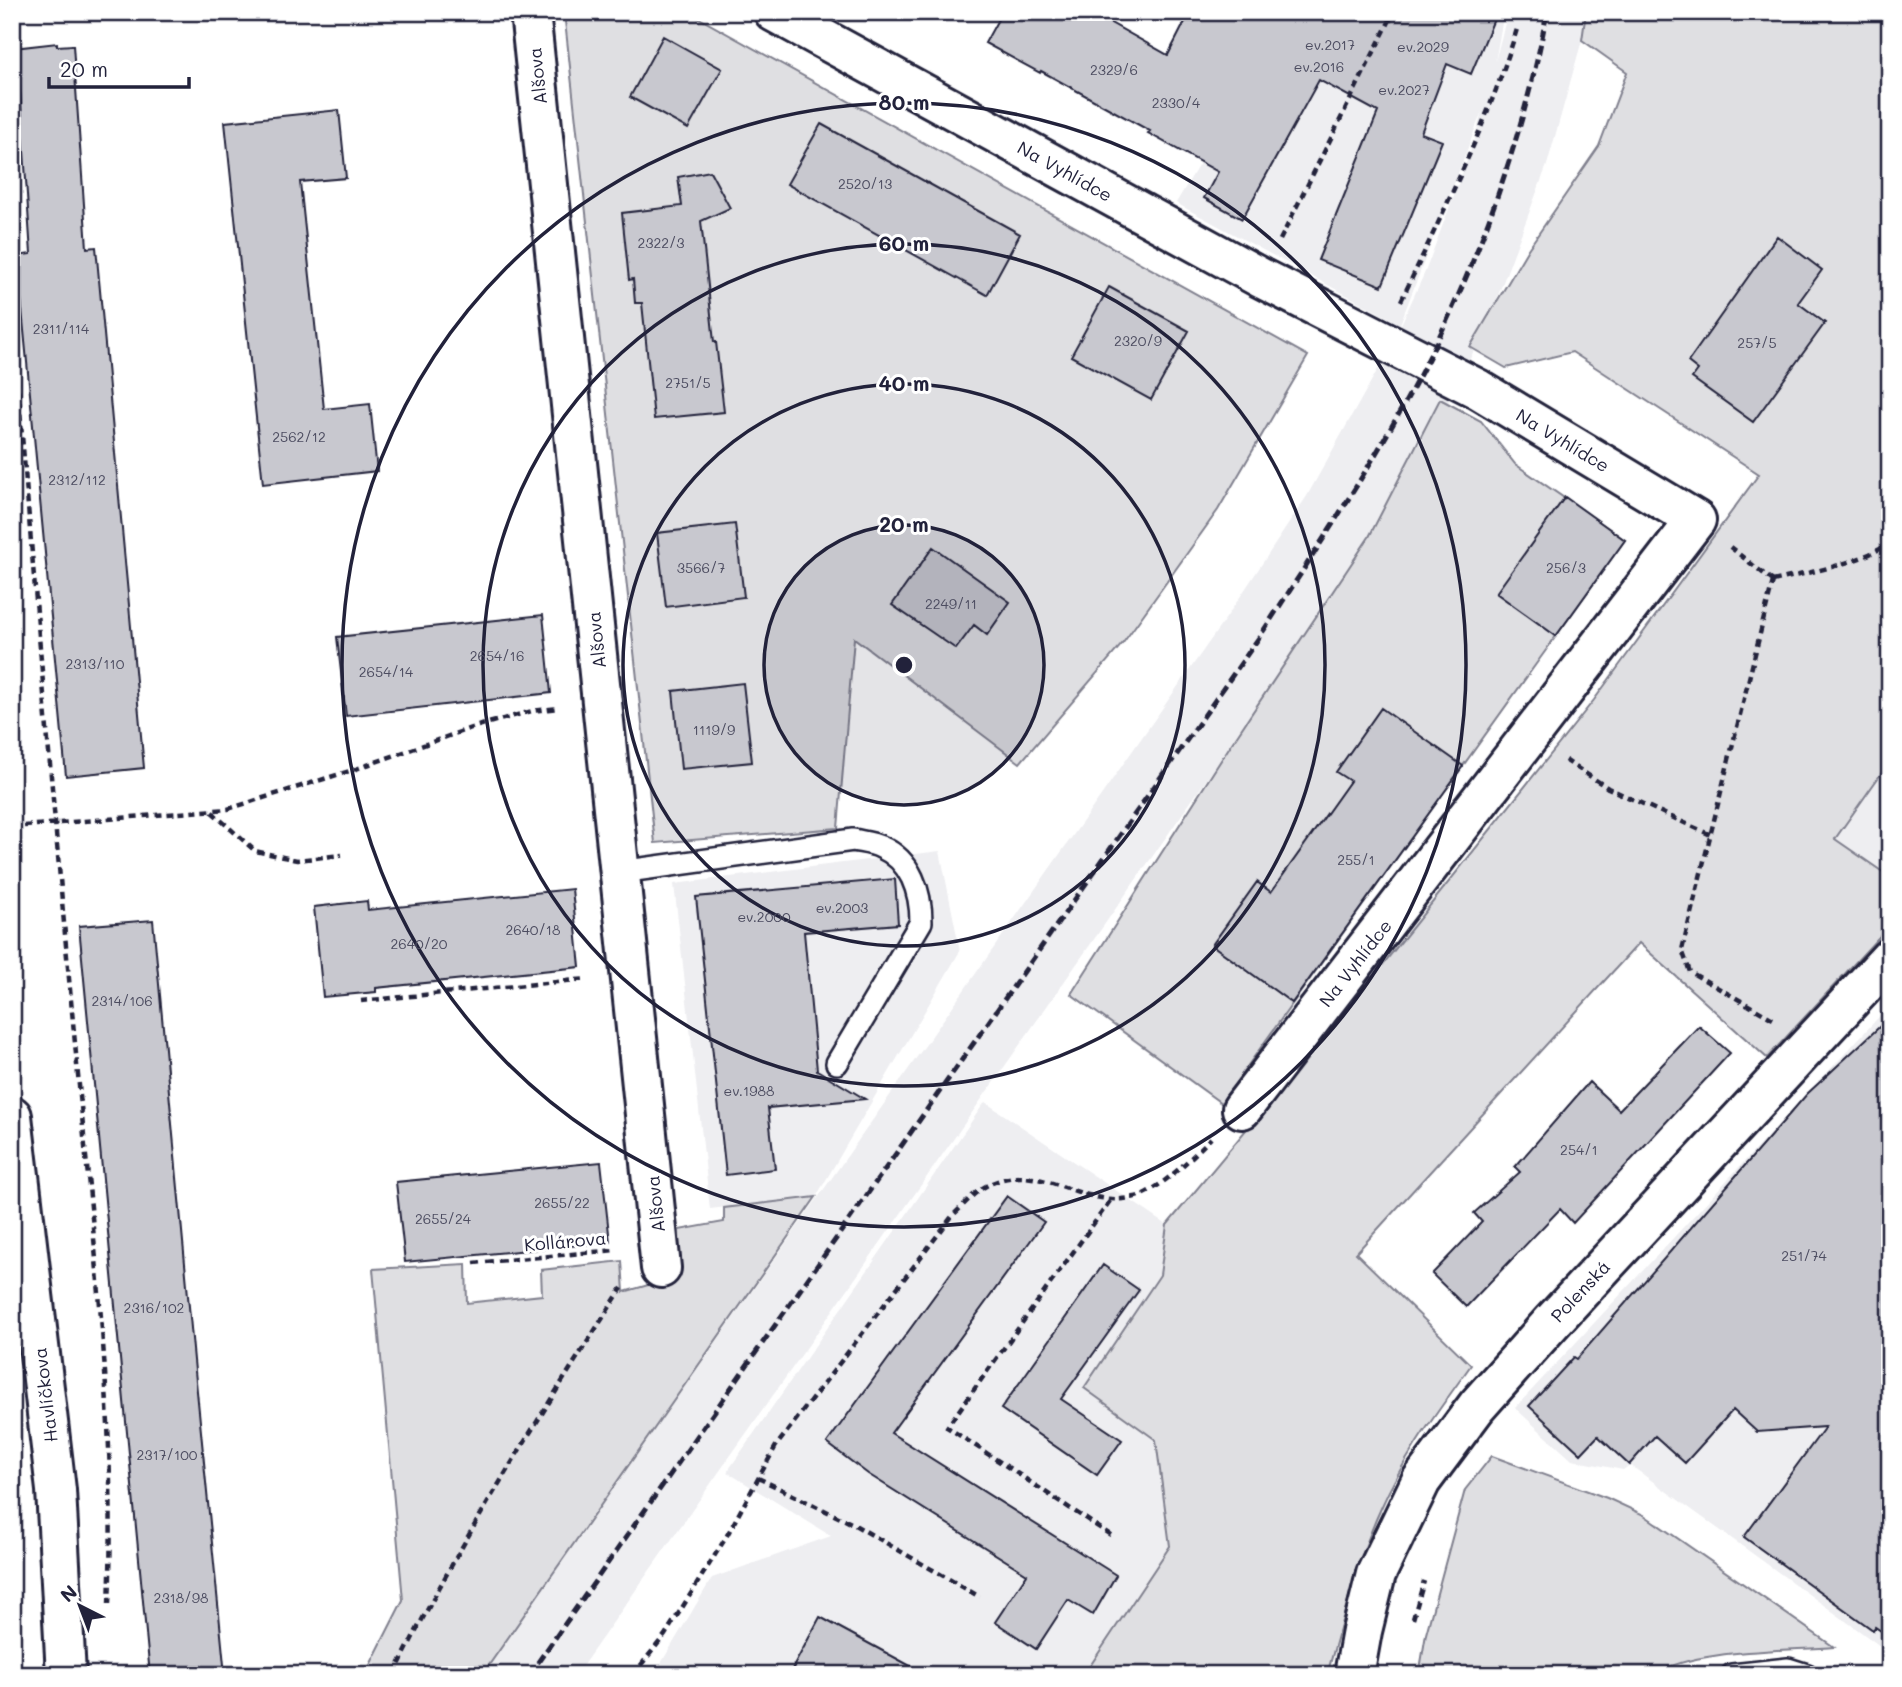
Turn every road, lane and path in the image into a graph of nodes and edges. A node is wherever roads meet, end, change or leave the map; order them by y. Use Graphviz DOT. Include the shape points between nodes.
graph roads {
  1 [pos="530,12"];
  2 [pos="774,12"];
  3 [pos="1394,12"];
  4 [pos="1517,29"];
  5 [pos="1261,278"];
  6 [pos="12,318"];
  7 [pos="1384,339"];
  8 [pos="1696,520"];
  9 [pos="1890,543"];
  10 [pos="1773,581"];
  11 [pos="602,702"];
  12 [pos="1529,737"];
  13 [pos="211,811"];
  14 [pos="54,823"];
  15 [pos="12,827"];
  16 [pos="1711,835"];
  17 [pos="342,855"];
  18 [pos="620,872"];
  19 [pos="1890,958"];
  20 [pos="631,975"];
  21 [pos="361,1001"];
  22 [pos="1771,1018"];
  23 [pos="837,1063"];
  24 [pos="1242,1109"];
  25 [pos="12,1116"];
  26 [pos="1110,1201"];
  27 [pos="660,1257"];
  28 [pos="474,1263"];
  29 [pos="623,1287"];
  30 [pos="758,1478"];
  31 [pos="1115,1538"];
  32 [pos="12,1571"];
  33 [pos="980,1597"];
  34 [pos="109,1608"];
  35 [pos="16,1675"];
  36 [pos="66,1675"];
  37 [pos="394,1675"];
  38 [pos="633,1675"];
  39 [pos="1354,1675"];
  40 [pos="1732,1675"];
  41 [pos="1807,1675"];
  1 -- 11 [label="street, Alšova"];
  2 -- 5 [label="street, Na Vyhlídce"];
  3 -- 5 [label="path"];
  4 -- 7 [label="path" via="1471,151"];
  5 -- 7 [label="street, Na Vyhlídce"];
  6 -- 14 [label="path"];
  7 -- 8 [label="street, Na Vyhlídce" via="1478,389"];
  8 -- 10 [label="path"];
  8 -- 12 [label="street, Na Vyhlídce"];
  9 -- 10 [label="path" via="1830,567"];
  10 -- 16 [label="path"];
  11 -- 13 [label="path" via="532,711 474,727 356,769"];
  11 -- 18 [label="street, Alšova"];
  12 -- 16 [label="path" via="1608,788"];
  12 -- 24 [label="street, Na Vyhlídce"];
  13 -- 14 [label="path"];
  13 -- 17 [label="path" via="255,850 297,860"];
  14 -- 15 [label="path"];
  14 -- 34 [label="path" via="108,1404 113,1528"];
  16 -- 22 [label="path" via="1682,950 1690,972"];
  18 -- 20 [label="street, Alšova"];
  18 -- 23 [label="lane" via="853,840 881,847 905,864 921,901 921,922"];
  19 -- 39 [label="street, Polenská" via="1477,1406 1421,1481 1376,1574"];
  20 -- 21 [label="path"];
  20 -- 27 [label="street, Alšova"];
  24 -- 26 [label="path" via="1183,1167 1139,1196"];
  25 -- 36 [label="street, Havlíčkova" via="56,1490"];
  26 -- 30 [label="path" via="1042,1179 1014,1176 981,1189 945,1226 776,1446"];
  26 -- 31 [label="path" via="947,1427"];
  27 -- 28 [label="path, Kollárova"];
  29 -- 37 [label="path" via="497,1485"];
  30 -- 33 [label="path" via="853,1524"];
  30 -- 38 [label="path" via="725,1539"];
  32 -- 35 [label="path"];
  40 -- 41 [label="lane" via="1788,1669"];
}
